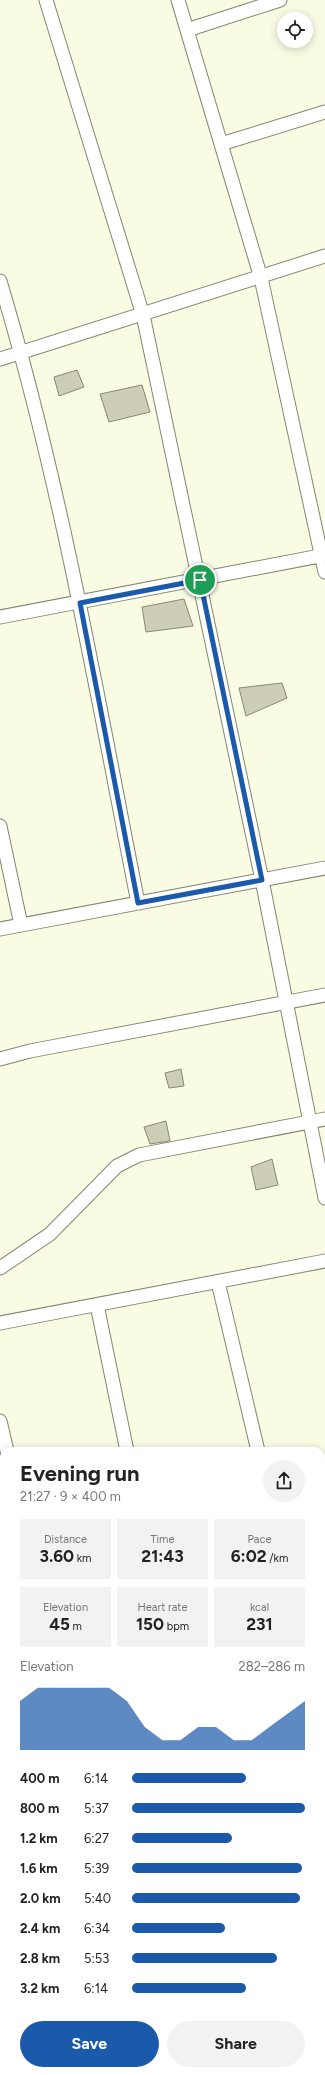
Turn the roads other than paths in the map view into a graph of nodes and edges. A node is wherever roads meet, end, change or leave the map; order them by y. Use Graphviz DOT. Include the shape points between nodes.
graph roads {
  1 [pos="46,0"];
  2 [pos="178,0"];
  3 [pos="280,0"];
  4 [pos="187,30"];
  5 [pos="325,112"];
  6 [pos="221,144"];
  7 [pos="325,256"];
  8 [pos="261,278"];
  9 [pos="0,281"];
  10 [pos="143,315"];
  11 [pos="21,353"];
  12 [pos="0,359"];
  13 [pos="323,555"];
  14 [pos="325,572"];
  15 [pos="200,580"];
  16 [pos="80,603"];
  17 [pos="0,617"];
  18 [pos="0,826"];
  19 [pos="325,868"];
  20 [pos="262,880"];
  21 [pos="138,903"];
  22 [pos="21,925"];
  23 [pos="0,930"];
  24 [pos="325,995"];
  25 [pos="286,1002"];
  26 [pos="0,1060"];
  27 [pos="325,1119"];
  28 [pos="310,1122"];
  29 [pos="325,1198"];
  30 [pos="325,1261"];
  31 [pos="0,1268"];
  32 [pos="218,1282"];
  33 [pos="97,1305"];
  34 [pos="0,1323"];
  35 [pos="0,1421"];
  36 [pos="6,1447"];
  37 [pos="126,1447"];
  38 [pos="257,1447"];
  1 -- 10 [label="street"];
  2 -- 4 [label="street"];
  3 -- 4 [label="street"];
  4 -- 6 [label="street"];
  5 -- 6 [label="street"];
  6 -- 8 [label="street"];
  7 -- 8 [label="street"];
  8 -- 10 [label="street"];
  8 -- 13 [label="street"];
  9 -- 11 [label="street"];
  10 -- 11 [label="street"];
  10 -- 15 [label="street"];
  11 -- 12 [label="street"];
  11 -- 16 [label="street"];
  13 -- 14 [label="street"];
  13 -- 15 [label="street"];
  15 -- 16 [label="street"];
  15 -- 20 [label="street"];
  16 -- 17 [label="street"];
  16 -- 21 [label="street"];
  18 -- 22 [label="street"];
  19 -- 20 [label="street"];
  20 -- 21 [label="street"];
  20 -- 25 [label="street"];
  21 -- 22 [label="street"];
  22 -- 23 [label="street"];
  24 -- 25 [label="street"];
  25 -- 26 [label="street"];
  25 -- 28 [label="street"];
  27 -- 28 [label="street"];
  28 -- 29 [label="street"];
  28 -- 31 [label="street" via="130,1158 117,1166 50,1234"];
  30 -- 32 [label="street"];
  32 -- 33 [label="street"];
  32 -- 38 [label="street"];
  33 -- 34 [label="street"];
  33 -- 37 [label="street"];
  35 -- 36 [label="street"];
}
